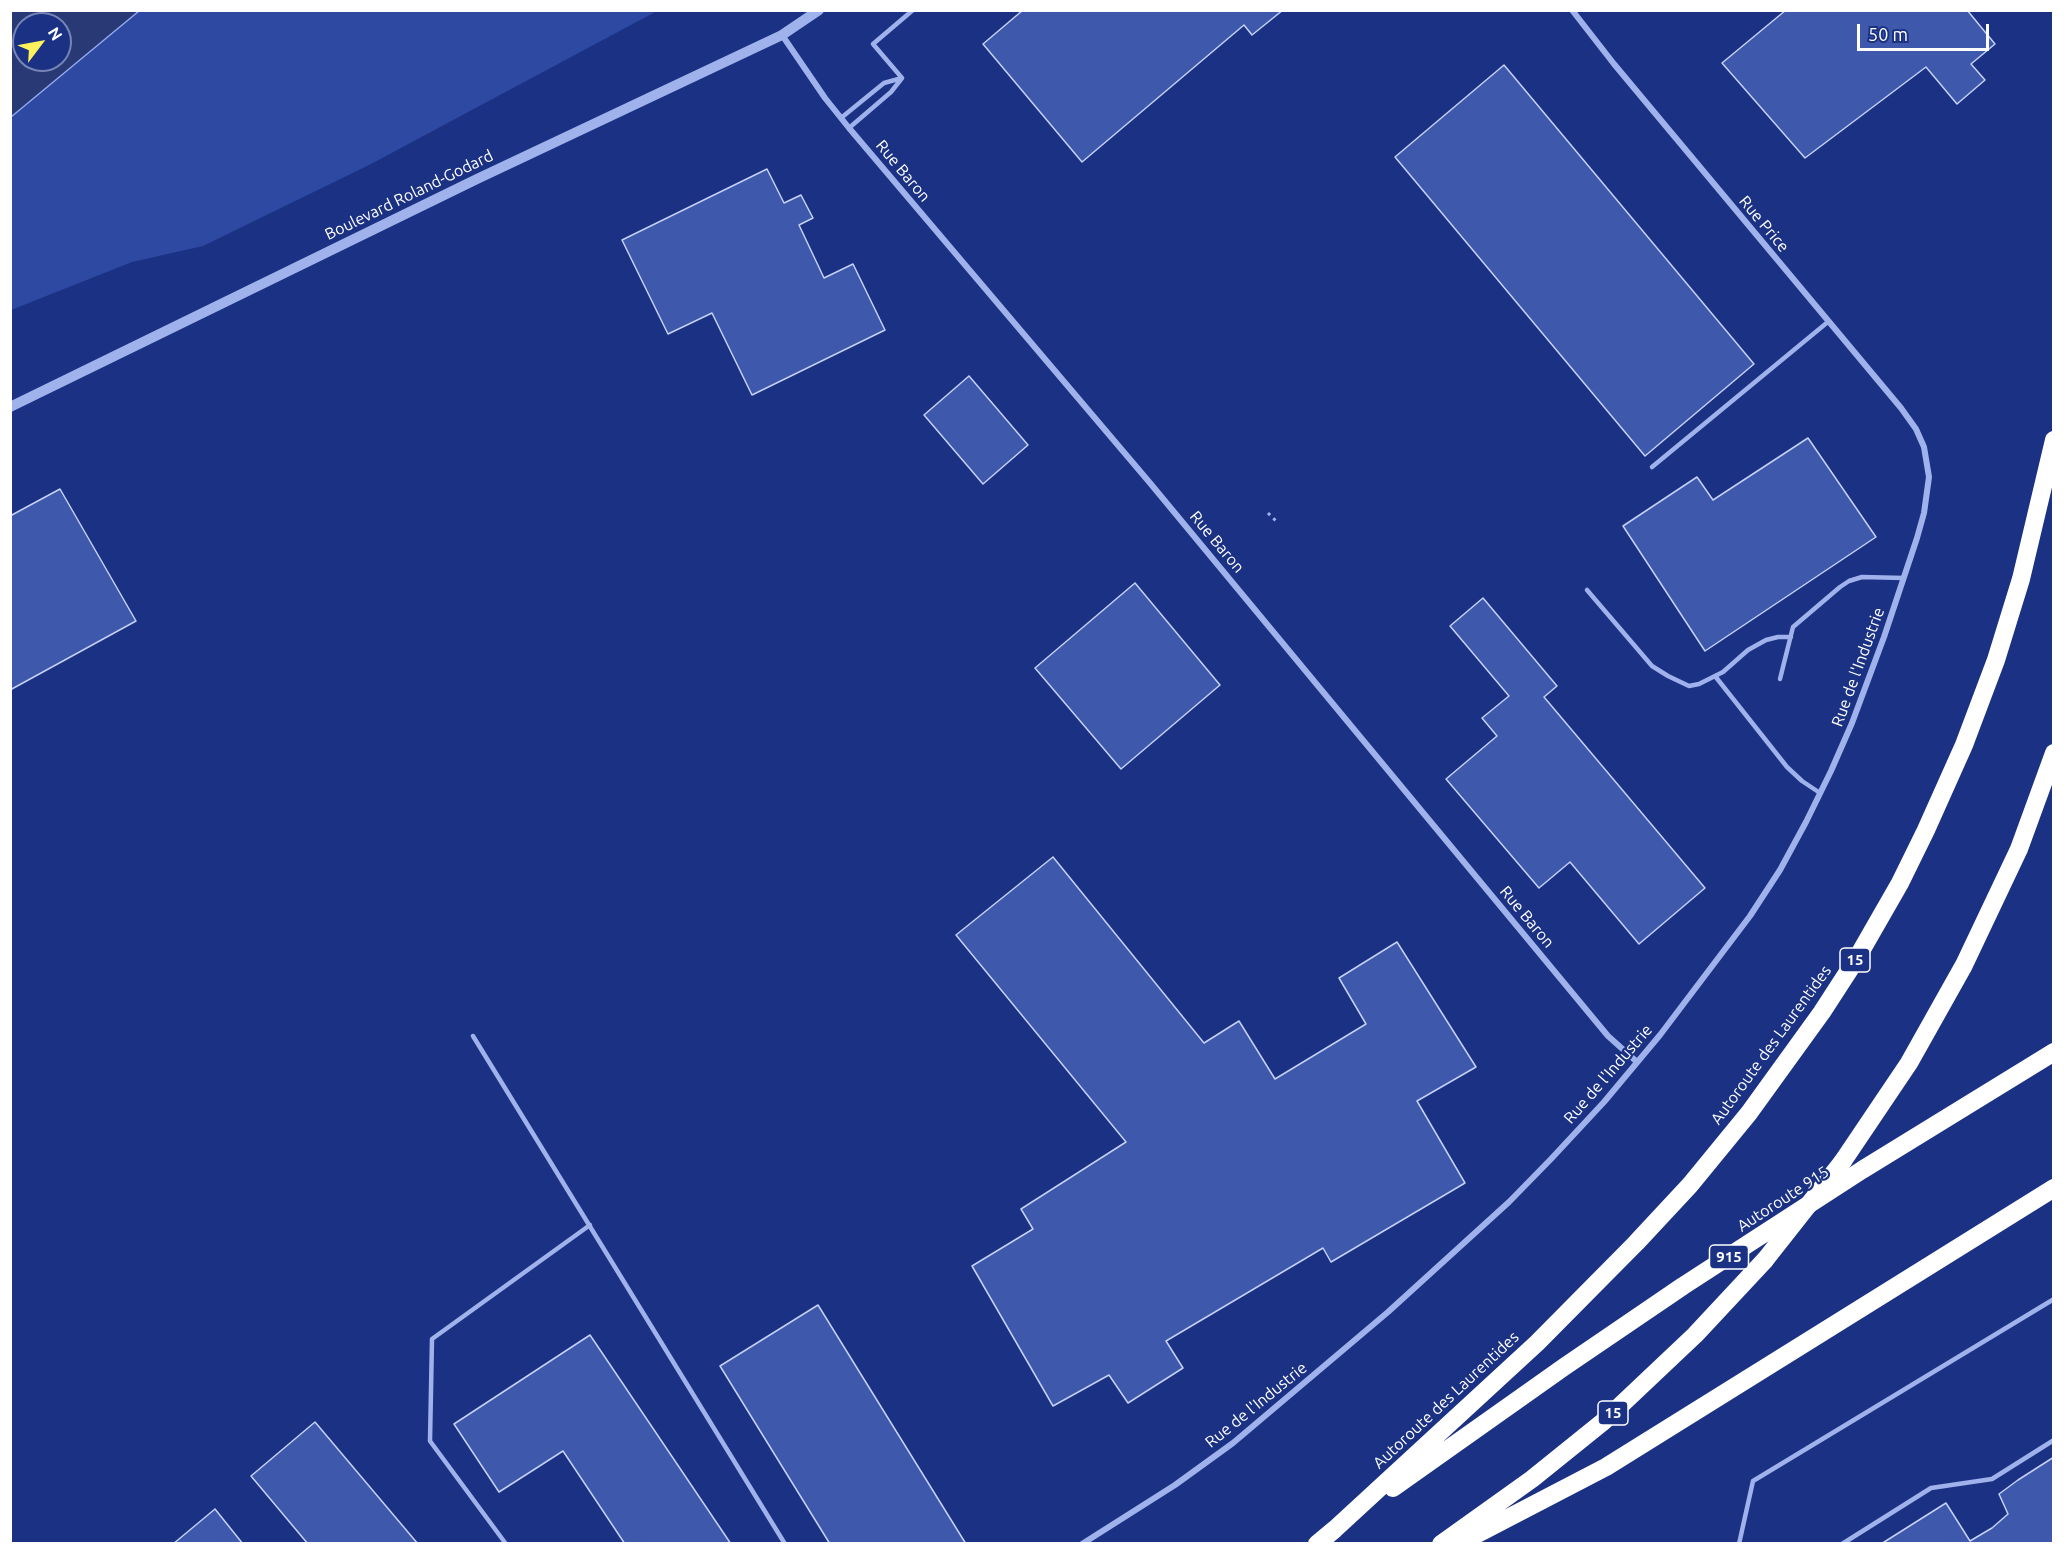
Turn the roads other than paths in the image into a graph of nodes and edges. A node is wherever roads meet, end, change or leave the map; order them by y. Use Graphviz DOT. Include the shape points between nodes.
graph roads {
  1 [pos="819,10"];
  2 [pos="913,10"];
  3 [pos="1572,10"];
  4 [pos="782,35"];
  5 [pos="902,78"];
  6 [pos="841,118"];
  7 [pos="849,128"];
  8 [pos="1828,321"];
  9 [pos="10,407"];
  10 [pos="2054,440"];
  11 [pos="1927,458"];
  12 [pos="1652,467"];
  13 [pos="1904,578"];
  14 [pos="1587,590"];
  15 [pos="1791,637"];
  16 [pos="1715,676"];
  17 [pos="1780,679"];
  18 [pos="2054,753"];
  19 [pos="1820,793"];
  20 [pos="473,1036"];
  21 [pos="2054,1052"];
  22 [pos="1637,1062"];
  23 [pos="2054,1188"];
  24 [pos="590,1225"];
  25 [pos="2054,1299"];
  26 [pos="2054,1440"];
  27 [pos="1335,1529"];
  28 [pos="506,1544"];
  29 [pos="784,1544"];
  30 [pos="1082,1544"];
  31 [pos="1317,1544"];
  32 [pos="1441,1544"];
  33 [pos="1458,1544"];
  34 [pos="1739,1544"];
  35 [pos="1842,1544"];
  1 -- 4 [label="street, Boulevard Roland-Godard"];
  2 -- 5 [label="lane" via="873,44"];
  3 -- 8 [label="street, Rue Price"];
  4 -- 6 [label="street, Rue Baron"];
  4 -- 9 [label="street, Boulevard Roland-Godard"];
  5 -- 6 [label="lane" via="884,83"];
  5 -- 7 [label="lane"];
  6 -- 7 [label="street, Rue Baron"];
  7 -- 22 [label="street, Rue Baron" via="1608,1036"];
  8 -- 11 [label="street, Rue Price" via="1905,413"];
  8 -- 12 [label="lane"];
  10 -- 27 [label="highway, Autoroute des Laurentides / 15" via="2021,579 1964,745 1900,883 1838,989 1767,1090 1666,1210 1537,1343"];
  11 -- 13 [label="street, Rue de l'Industrie" via="1926,501"];
  13 -- 15 [label="lane" via="1872,576 1849,581 1793,627"];
  13 -- 19 [label="street, Rue de l'Industrie" via="1852,723"];
  14 -- 16 [label="lane" via="1652,666 1689,686"];
  15 -- 16 [label="lane" via="1766,640"];
  15 -- 17 [label="lane"];
  16 -- 19 [label="lane" via="1787,767"];
  18 -- 32 [label="highway, 15, bridge" via="2019,849 1950,993 1844,1161 1766,1260 1695,1335 1604,1421"];
  19 -- 22 [label="street, Rue de l'Industrie" via="1780,870 1750,916"];
  20 -- 24 [label="lane"];
  21 -- 27 [label="highway, Autoroute 915 / 915" via="1692,1280"];
  22 -- 30 [label="street, Rue de l'Industrie" via="1531,1180 1388,1312 1233,1443"];
  23 -- 33 [label="highway" via="1606,1467"];
  24 -- 28 [label="lane" via="432,1339 430,1441"];
  24 -- 29 [label="lane"];
  25 -- 34 [label="lane" via="1753,1481"];
  26 -- 35 [label="lane" via="1992,1479 1931,1488"];
  27 -- 31 [label="highway, Autoroute des Laurentides / 15"];
}
